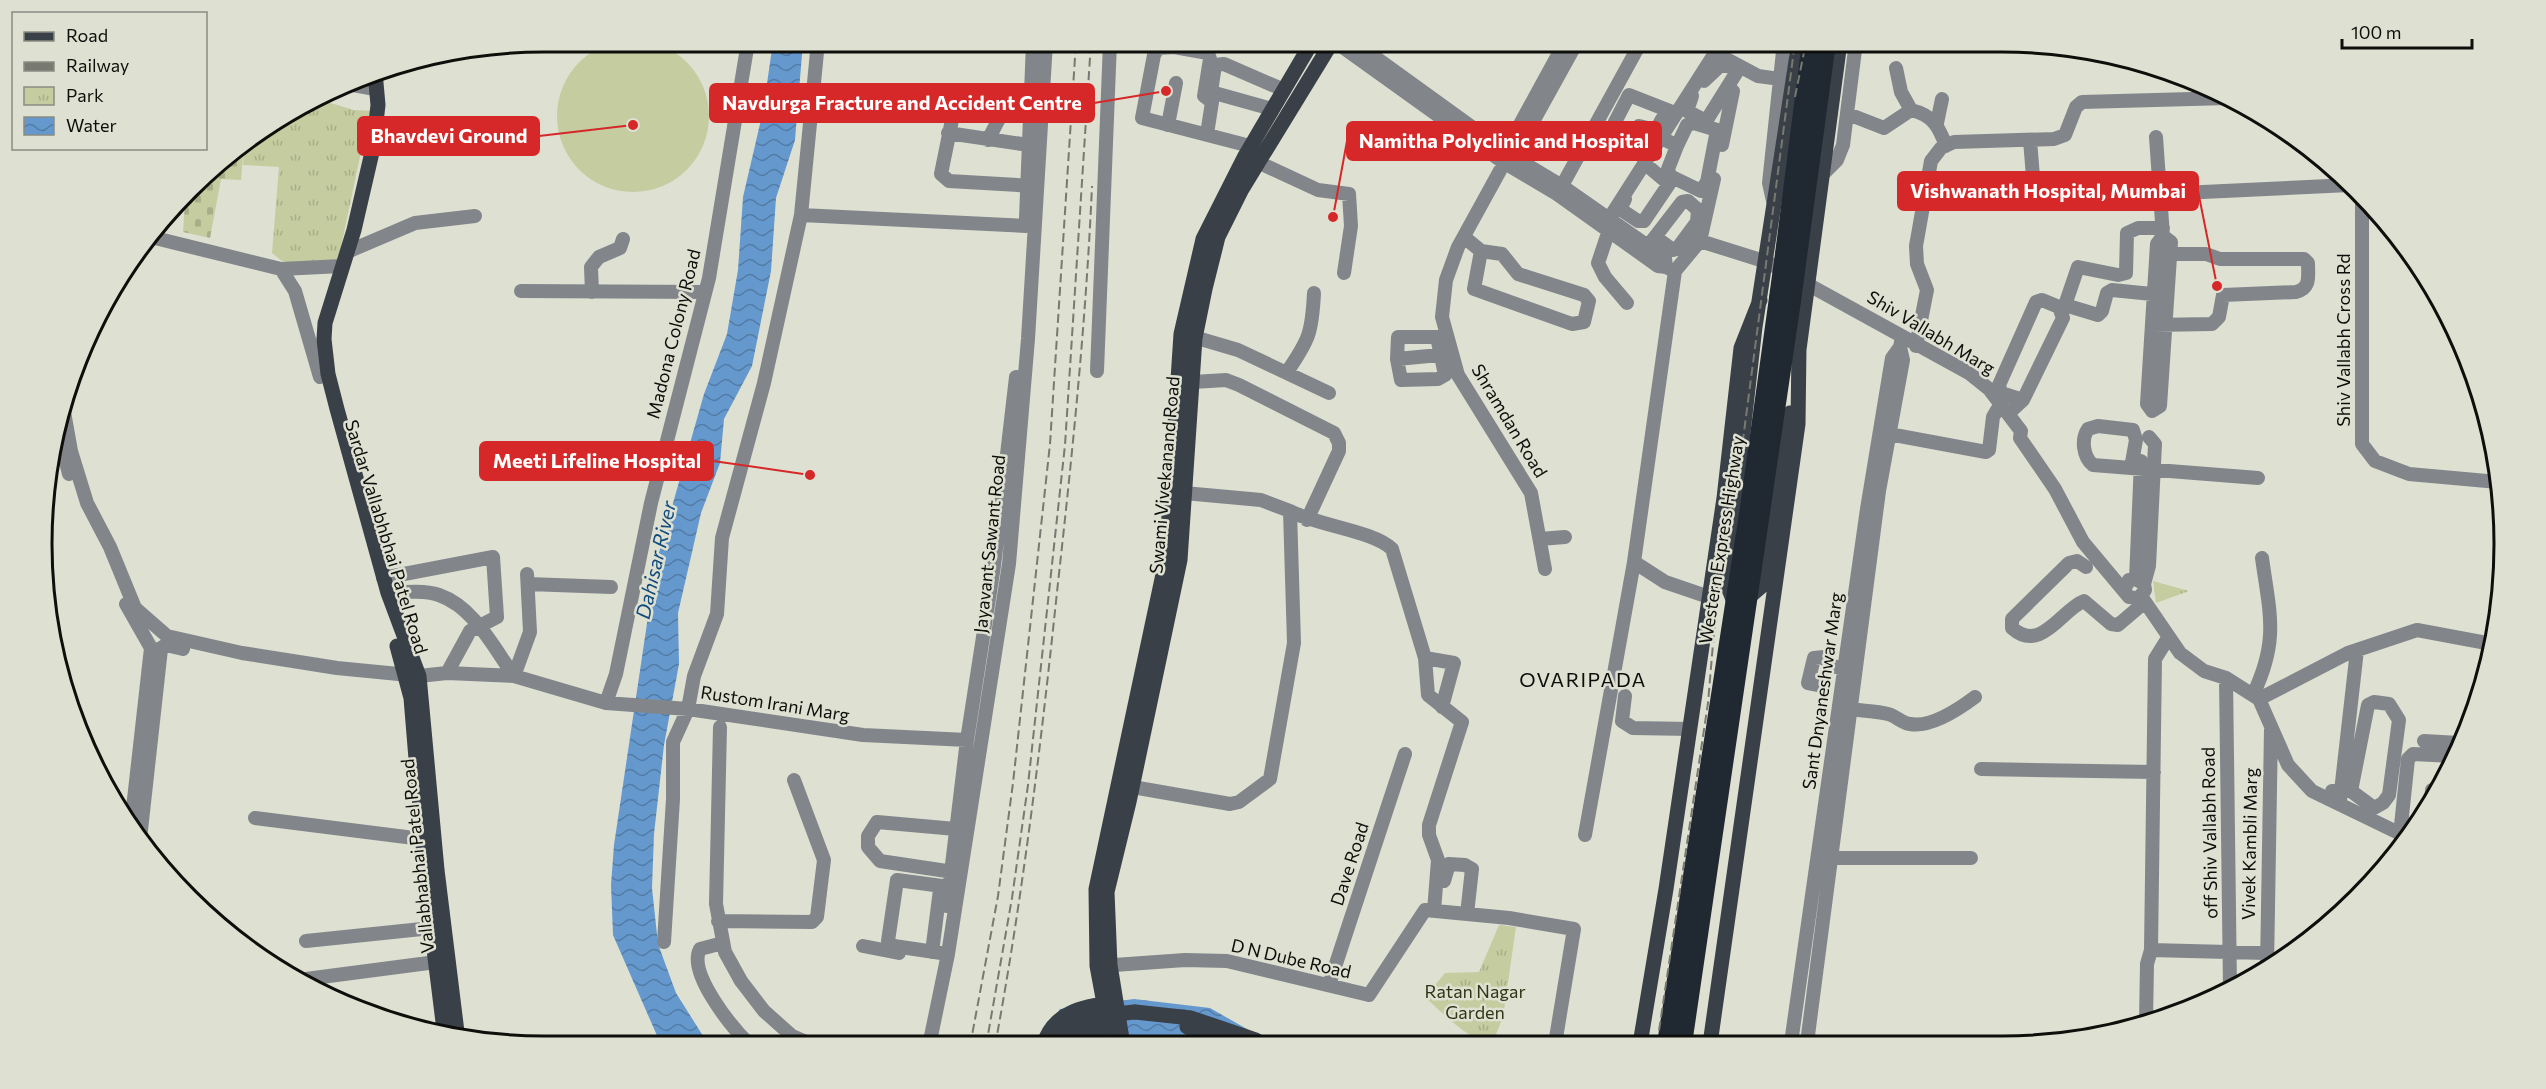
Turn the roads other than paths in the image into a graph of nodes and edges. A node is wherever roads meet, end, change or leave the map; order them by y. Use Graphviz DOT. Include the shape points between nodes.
graph roads {
  1 [pos="746,52"];
  2 [pos="817,52"];
  3 [pos="1033,52"];
  4 [pos="1044,52"];
  5 [pos="1110,52"];
  6 [pos="1155,52"];
  7 [pos="1206,52"];
  8 [pos="1306,52"];
  9 [pos="1326,52"];
  10 [pos="1350,52"];
  11 [pos="1368,52"];
  12 [pos="1560,52"];
  13 [pos="1570,52"];
  14 [pos="1636,52"];
  15 [pos="1786,52"];
  16 [pos="1796,52"];
  17 [pos="1810,52"];
  18 [pos="1825,52"];
  19 [pos="1839,52"];
  20 [pos="1855,52"];
  21 [pos="1896,68"];
  22 [pos="1787,80"];
  23 [pos="1176,83"];
  24 [pos="374,84"];
  25 [pos="1735,84"];
  26 [pos="1284,90"];
  27 [pos="1541,95"];
  28 [pos="1942,99"];
  29 [pos="2209,99"];
  30 [pos="1036,104"];
  31 [pos="1002,105"];
  32 [pos="1271,110"];
  33 [pos="1911,110"];
  34 [pos="1671,111"];
  35 [pos="1848,114"];
  36 [pos="1937,123"];
  37 [pos="1614,124"];
  38 [pos="1168,125"];
  39 [pos="948,133"];
  40 [pos="1634,134"];
  41 [pos="1209,135"];
  42 [pos="1660,137"];
  43 [pos="2156,137"];
  44 [pos="988,140"];
  45 [pos="2030,140"];
  46 [pos="1034,146"];
  47 [pos="1677,146"];
  48 [pos="1946,146"];
  49 [pos="1250,147"];
  50 [pos="1508,154"];
  51 [pos="1260,163"];
  52 [pos="1824,173"];
  53 [pos="2033,177"];
  54 [pos="1032,186"];
  55 [pos="2337,186"];
  56 [pos="1560,190"];
  57 [pos="2160,194"];
  58 [pos="2362,211"];
  59 [pos="801,215"];
  60 [pos="475,216"];
  61 [pos="1609,224"];
  62 [pos="1026,226"];
  63 [pos="2163,232"];
  64 [pos="1464,237"];
  65 [pos="159,239"];
  66 [pos="623,239"];
  67 [pos="1700,241"];
  68 [pos="1481,251"];
  69 [pos="1791,255"];
  70 [pos="2174,255"];
  71 [pos="345,259"];
  72 [pos="1767,262"];
  73 [pos="280,269"];
  74 [pos="1671,269"];
  75 [pos="1344,273"];
  76 [pos="1809,282"];
  77 [pos="521,291"];
  78 [pos="592,292"];
  79 [pos="705,292"];
  80 [pos="1314,293"];
  81 [pos="2154,294"];
  82 [pos="2169,295"];
  83 [pos="1777,299"];
  84 [pos="1627,303"];
  85 [pos="2062,306"];
  86 [pos="2165,326"];
  87 [pos="1188,336"];
  88 [pos="1901,342"];
  89 [pos="1799,347"];
  90 [pos="1918,347"];
  91 [pos="1447,354"];
  92 [pos="1397,359"];
  93 [pos="1097,371"];
  94 [pos="1287,372"];
  95 [pos="324,376"];
  96 [pos="1193,382"];
  97 [pos="1329,393"];
  98 [pos="2023,400"];
  99 [pos="2002,412"];
  100 [pos="1889,434"];
  101 [pos="1182,436"];
  102 [pos="61,456"];
  103 [pos="2141,469"];
  104 [pos="2258,478"];
  105 [pos="2489,481"];
  106 [pos="1177,492"];
  107 [pos="1872,510"];
  108 [pos="1290,511"];
  109 [pos="1307,520"];
  110 [pos="1564,537"];
  111 [pos="1539,539"];
  112 [pos="2262,558"];
  113 [pos="1634,562"];
  114 [pos="2086,567"];
  115 [pos="1545,569"];
  116 [pos="383,578"];
  117 [pos="611,587"];
  118 [pos="2137,588"];
  119 [pos="388,593"];
  120 [pos="1709,597"];
  121 [pos="1742,599"];
  122 [pos="478,625"];
  123 [pos="2165,634"];
  124 [pos="158,641"];
  125 [pos="2483,642"];
  126 [pos="2353,651"];
  127 [pos="1425,658"];
  128 [pos="1844,668"];
  129 [pos="447,673"];
  130 [pos="411,676"];
  131 [pos="514,676"];
  132 [pos="2226,678"];
  133 [pos="1824,686"];
  134 [pos="1625,696"];
  135 [pos="1975,697"];
  136 [pos="2256,697"];
  137 [pos="612,703"];
  138 [pos="1442,707"];
  139 [pos="688,709"];
  140 [pos="1850,709"];
  141 [pos="2271,722"];
  142 [pos="720,727"];
  143 [pos="1690,729"];
  144 [pos="967,740"];
  145 [pos="2424,741"];
  146 [pos="2452,743"];
  147 [pos="1405,754"];
  148 [pos="2446,756"];
  149 [pos="1982,769"];
  150 [pos="2150,772"];
  151 [pos="794,780"];
  152 [pos="1126,786"];
  153 [pos="2339,795"];
  154 [pos="133,814"];
  155 [pos="255,818"];
  156 [pos="141,826"];
  157 [pos="2404,827"];
  158 [pos="964,830"];
  159 [pos="2400,833"];
  160 [pos="1585,835"];
  161 [pos="422,839"];
  162 [pos="1823,858"];
  163 [pos="1971,858"];
  164 [pos="957,873"];
  165 [pos="950,887"];
  166 [pos="1434,910"];
  167 [pos="718,921"];
  168 [pos="438,927"];
  169 [pos="306,941"];
  170 [pos="664,942"];
  171 [pos="723,944"];
  172 [pos="863,945"];
  173 [pos="2151,950"];
  174 [pos="2230,952"];
  175 [pos="940,955"];
  176 [pos="2266,960"];
  177 [pos="436,962"];
  178 [pos="2147,964"];
  179 [pos="1105,973"];
  180 [pos="312,978"];
  181 [pos="2230,980"];
  182 [pos="1329,985"];
  183 [pos="1110,1004"];
  184 [pos="2146,1014"];
  185 [pos="444,1026"];
  186 [pos="456,1028"];
  187 [pos="740,1036"];
  188 [pos="792,1036"];
  189 [pos="922,1036"];
  190 [pos="929,1036"];
  191 [pos="1048,1036"];
  192 [pos="1062,1036"];
  193 [pos="1074,1036"];
  194 [pos="1116,1036"];
  195 [pos="1212,1036"];
  196 [pos="1244,1036"];
  197 [pos="1556,1036"];
  198 [pos="1641,1036"];
  199 [pos="1667,1036"];
  200 [pos="1684,1036"];
  201 [pos="1711,1036"];
  202 [pos="1792,1036"];
  203 [pos="1808,1036"];
  1 -- 79 [label="street, Madona Colony Road"];
  2 -- 59 [label="street, Rustom Irani Marg"];
  3 -- 30 [label="street, Jayavant Sawant Road"];
  4 -- 30 [label="street, Jayavant Sawant Road"];
  5 -- 93 [label="street"];
  6 -- 38 [label="street" via="1142,116"];
  7 -- 41 [label="street" via="1210,59 1204,96 1212,100"];
  8 -- 26 [label="main road, Swami Vivekanand Road"];
  9 -- 51 [label="main road, Swami Vivekanand Road"];
  10 -- 50 [label="street"];
  11 -- 50 [label="street"];
  12 -- 27 [label="street"];
  13 -- 27 [label="street"];
  14 -- 56 [label="street"];
  15 -- 22 [label="street"];
  16 -- 22 [label="main road"];
  17 -- 69 [label="highway, Western Express Highway"];
  18 -- 69 [label="highway, Western Express Highway"];
  19 -- 52 [label="main road"];
  20 -- 35 [label="street"];
  21 -- 33 [label="street" via="1901,92"];
  22 -- 34 [label="street" via="1758,76 1714,53 1690,95"];
  22 -- 72 [label="main road"];
  23 -- 38 [label="street"];
  24 -- 71 [label="main road" via="378,105 373,148"];
  25 -- 67 [label="street"];
  26 -- 32 [label="main road, Swami Vivekanand Road"];
  26 -- 32 [label="street" via="1224,64 1212,68 1210,92"];
  27 -- 50 [label="street, Shramdan Road" via="1520,145"];
  28 -- 36 [label="street"];
  29 -- 45 [label="street" via="2082,102 2076,107 2065,135"];
  30 -- 31 [label="street"];
  30 -- 46 [label="street, Jayavant Sawant Road"];
  31 -- 39 [label="street" via="997,98 973,96 954,110"];
  31 -- 44 [label="street" via="1003,111"];
  32 -- 41 [label="street" via="1219,105"];
  32 -- 49 [label="main road, Swami Vivekanand Road"];
  33 -- 35 [label="street" via="1884,128"];
  33 -- 36 [label="street"];
  34 -- 37 [label="street" via="1629,95"];
  34 -- 40 [label="street" via="1656,130 1639,126"];
  34 -- 42 [label="street"];
  35 -- 52 [label="street" via="1838,160"];
  36 -- 48 [label="street"];
  38 -- 41 [label="street"];
  39 -- 44 [label="street"];
  39 -- 54 [label="street" via="939,171 945,179"];
  41 -- 49 [label="street"];
  42 -- 47 [label="street"];
  42 -- 61 [label="street"];
  43 -- 57 [label="street"];
  44 -- 46 [label="street"];
  45 -- 48 [label="street" via="1954,142"];
  45 -- 53 [label="street"];
  46 -- 54 [label="street, Jayavant Sawant Road"];
  47 -- 47 [label="street" via="1689,124 1717,130 1707,182 1701,190 1670,176 1668,169"];
  48 -- 90 [label="street" via="1931,161 1916,246 1917,264 1927,290"];
  49 -- 51 [label="street"];
  49 -- 87 [label="main road, Swami Vivekanand Road" via="1203,239"];
  50 -- 56 [label="street"];
  50 -- 64 [label="street, Shramdan Road"];
  51 -- 75 [label="street" via="1318,190 1349,194 1351,226"];
  51 -- 87 [label="main road, Swami Vivekanand Road" via="1218,237"];
  52 -- 76 [label="main road"];
  54 -- 62 [label="street, Jayavant Sawant Road"];
  54 -- 158 [label="street, Jayavant Sawant Road" via="1028,339 1009,564"];
  55 -- 57 [label="street"];
  56 -- 61 [label="street"];
  57 -- 63 [label="street"];
  58 -- 105 [label="street, Shiv Vallabh Cross Rd" via="2362,444 2375,461 2409,474"];
  59 -- 62 [label="street"];
  59 -- 139 [label="street, Rustom Irani Marg" via="764,383 722,538 717,614 694,676"];
  60 -- 71 [label="street" via="415,223"];
  61 -- 74 [label="street" via="1643,242 1658,266"];
  61 -- 84 [label="street" via="1598,263"];
  62 -- 144 [label="street, Jayavant Sawant Road" via="1019,351 994,566"];
  63 -- 70 [label="street"];
  63 -- 81 [label="street" via="2157,244"];
  63 -- 85 [label="street" via="2138,228 2127,233 2126,273 2078,267"];
  64 -- 68 [label="street"];
  64 -- 91 [label="street, Shramdan Road" via="1446,280 1442,317"];
  65 -- 73 [label="street"];
  66 -- 78 [label="street" via="621,248 599,257 591,267"];
  67 -- 72 [label="street, Shiv Vallabh Marg"];
  67 -- 74 [label="street"];
  68 -- 68 [label="street" via="1474,289 1572,324 1584,322 1589,301 1584,295 1518,274 1502,254"];
  69 -- 83 [label="highway, Western Express Highway, bridge"];
  70 -- 82 [label="street"];
  70 -- 86 [label="street"];
  70 -- 86 [label="street" via="2304,259 2308,263 2308,285 2296,292 2223,295 2212,324"];
  71 -- 73 [label="street"];
  71 -- 95 [label="main road" via="325,323"];
  72 -- 76 [label="street, Shiv Vallabh Marg"];
  72 -- 83 [label="main road"];
  73 -- 95 [label="street" via="295,291"];
  74 -- 113 [label="street"];
  76 -- 88 [label="street, Shiv Vallabh Marg"];
  76 -- 89 [label="main road"];
  77 -- 78 [label="street"];
  78 -- 79 [label="street"];
  79 -- 137 [label="street, Madona Colony Road" via="651,503"];
  80 -- 94 [label="street" via="1308,341"];
  81 -- 82 [label="street"];
  81 -- 85 [label="street" via="2109,291 2098,315"];
  81 -- 86 [label="street"];
  82 -- 86 [label="street"];
  83 -- 120 [label="main road" via="1741,348"];
  83 -- 121 [label="highway, Western Express Highway"];
  83 -- 121 [label="main road" via="1726,582"];
  85 -- 98 [label="street" via="2063,318"];
  85 -- 98 [label="street" via="2036,302 2001,381 2001,393"];
  86 -- 103 [label="street" via="2158,342 2155,386 2147,404 2152,411 2149,437 2155,444"];
  87 -- 94 [label="street" via="1238,350"];
  87 -- 96 [label="main road, Swami Vivekanand Road"];
  87 -- 101 [label="main road, Swami Vivekanand Road"];
  88 -- 90 [label="street, Shiv Vallabh Marg"];
  88 -- 100 [label="street, Sant Dnyaneshwar Marg" via="1903,360"];
  88 -- 107 [label="street, Sant Dnyaneshwar Marg" via="1892,358"];
  89 -- 121 [label="main road" via="1764,584"];
  89 -- 201 [label="main road" via="1795,448"];
  90 -- 99 [label="street, Shiv Vallabh Marg" via="1927,348 1969,373 1989,389"];
  91 -- 92 [label="street"];
  91 -- 92 [label="street" via="1437,337 1398,337"];
  91 -- 92 [label="street" via="1445,375 1438,379 1401,380"];
  91 -- 111 [label="street, Shramdan Road" via="1531,493"];
  94 -- 97 [label="street"];
  95 -- 116 [label="main road, Sardar Vallabhbhai Patel Road"];
  95 -- 130 [label="main road, Sardar Vallabhbhai Patel Road" via="356,515"];
  96 -- 101 [label="main road, Swami Vivekanand Road"];
  96 -- 109 [label="street" via="1226,380 1334,433 1339,451"];
  98 -- 99 [label="street"];
  99 -- 100 [label="street" via="1993,417 1986,452"];
  99 -- 118 [label="street, Shiv Vallabh Marg" via="2021,431 2020,438 2055,489 2084,542 2104,560 2103,567"];
  100 -- 107 [label="street, Sant Dnyaneshwar Marg"];
  101 -- 106 [label="main road, Swami Vivekanand Road"];
  102 -- 124 [label="street" via="110,547 135,608"];
  103 -- 104 [label="street"];
  103 -- 118 [label="street" via="2149,566"];
  106 -- 108 [label="street" via="1271,499"];
  106 -- 152 [label="main road, Swami Vivekanand Road"];
  107 -- 128 [label="street, Sant Dnyaneshwar Marg"];
  107 -- 140 [label="street, Sant Dnyaneshwar Marg"];
  108 -- 109 [label="street"];
  108 -- 152 [label="street" via="1294,643 1270,779 1239,802 1230,804"];
  109 -- 127 [label="street" via="1336,526 1392,549"];
  110 -- 111 [label="street"];
  111 -- 115 [label="street, Shramdan Road"];
  112 -- 136 [label="street" via="2271,621 2270,646"];
  113 -- 120 [label="street" via="1665,582"];
  113 -- 160 [label="street"];
  114 -- 118 [label="street" via="2077,561 2069,563 2012,619 2012,628 2024,634 2040,634 2084,601 2110,624 2118,625"];
  116 -- 119 [label="main road, Sardar Vallabhbhai Patel Road"];
  116 -- 122 [label="street" via="493,557 497,617"];
  117 -- 131 [label="street" via="528,579 530,632"];
  118 -- 123 [label="street, Shiv Vallabh Marg"];
  119 -- 122 [label="street" via="439,595"];
  119 -- 130 [label="main road, Sardar Vallabhbhai Patel Road"];
  120 -- 143 [label="main road"];
  121 -- 199 [label="highway, Western Express Highway"];
  121 -- 200 [label="highway, Western Express Highway"];
  122 -- 129 [label="street" via="470,631"];
  122 -- 131 [label="street"];
  123 -- 132 [label="street, Shiv Vallabh Marg" via="2180,653 2205,671"];
  123 -- 150 [label="street" via="2155,659"];
  124 -- 130 [label="street" via="241,662 379,680"];
  124 -- 154 [label="street"];
  124 -- 156 [label="street"];
  125 -- 126 [label="street" via="2417,630"];
  126 -- 136 [label="street"];
  126 -- 153 [label="street"];
  127 -- 138 [label="street" via="1428,695"];
  127 -- 138 [label="street" via="1454,663"];
  128 -- 133 [label="street" via="1830,666 1824,657 1814,658 1808,683"];
  128 -- 162 [label="street, Sant Dnyaneshwar Marg"];
  129 -- 130 [label="street"];
  129 -- 131 [label="street"];
  130 -- 161 [label="main road, Sardar Vallabhbhai Patel Road"];
  130 -- 168 [label="main road, Vallabhabhai Patel Road"];
  131 -- 137 [label="street"];
  132 -- 136 [label="street, Shiv Vallabh Marg"];
  132 -- 174 [label="street, off Shiv Vallabh Road"];
  134 -- 143 [label="street" via="1625,725"];
  135 -- 140 [label="street" via="1948,714 1912,724 1891,715"];
  136 -- 141 [label="street"];
  137 -- 139 [label="street"];
  138 -- 166 [label="street" via="1462,722 1429,825 1438,860"];
  139 -- 144 [label="street, Rustom Irani Marg" via="862,735"];
  139 -- 170 [label="street" via="673,742"];
  140 -- 162 [label="street, Sant Dnyaneshwar Marg"];
  141 -- 153 [label="street" via="2288,765 2312,791"];
  141 -- 176 [label="street, Vivek Kambli Marg"];
  142 -- 167 [label="street"];
  143 -- 198 [label="main road"];
  144 -- 158 [label="street, Jayavant Sawant Road"];
  145 -- 146 [label="street"];
  147 -- 182 [label="street, Dave Road"];
  148 -- 157 [label="street" via="2413,754 2408,759"];
  149 -- 150 [label="street"];
  150 -- 173 [label="street"];
  150 -- 178 [label="street" via="2142,950"];
  151 -- 167 [label="street" via="824,860 817,917 812,922"];
  152 -- 179 [label="main road, Swami Vivekanand Road" via="1096,889"];
  153 -- 153 [label="street" via="2368,705 2390,704 2399,720 2389,795 2374,808"];
  153 -- 159 [label="street"];
  155 -- 161 [label="street"];
  158 -- 164 [label="street, Jayavant Sawant Road"];
  158 -- 164 [label="street" via="877,822 868,836 868,847 880,861"];
  161 -- 168 [label="main road, Sardar Vallabhbhai Patel Road"];
  162 -- 163 [label="street"];
  162 -- 202 [label="street, Sant Dnyaneshwar Marg"];
  162 -- 203 [label="street, Sant Dnyaneshwar Marg"];
  164 -- 165 [label="street, Jayavant Sawant Road"];
  165 -- 175 [label="street, Jayavant Sawant Road"];
  165 -- 175 [label="street" via="897,880 890,945"];
  166 -- 182 [label="street, D N Dube Road" via="1425,910 1369,995"];
  166 -- 197 [label="street" via="1467,910 1574,929"];
  167 -- 171 [label="street"];
  168 -- 169 [label="street"];
  168 -- 177 [label="main road, Sardar Vallabhbhai Patel Road"];
  168 -- 186 [label="main road, Vallabhabhai Patel Road"];
  171 -- 187 [label="street" via="700,949 696,962 708,991"];
  171 -- 188 [label="street" via="741,981 764,1011"];
  172 -- 175 [label="street"];
  173 -- 174 [label="street"];
  173 -- 178 [label="street"];
  174 -- 176 [label="street"];
  174 -- 181 [label="street, off Shiv Vallabh Road"];
  175 -- 189 [label="street, Jayavant Sawant Road"];
  175 -- 190 [label="street, Jayavant Sawant Road"];
  177 -- 180 [label="street"];
  177 -- 185 [label="main road, Sardar Vallabhbhai Patel Road"];
  178 -- 184 [label="street"];
  179 -- 182 [label="street, D N Dube Road" via="1185,960 1227,961"];
  179 -- 183 [label="main road, Swami Vivekanand Road"];
  183 -- 191 [label="main road" via="1066,1013"];
  183 -- 194 [label="main road"];
  192 -- 196 [label="main road, bridge" via="1069,1025 1083,1018 1135,1012 1191,1018"];
  193 -- 195 [label="main road, bridge" via="1090,1027 1134,1023 1189,1027"];
}
